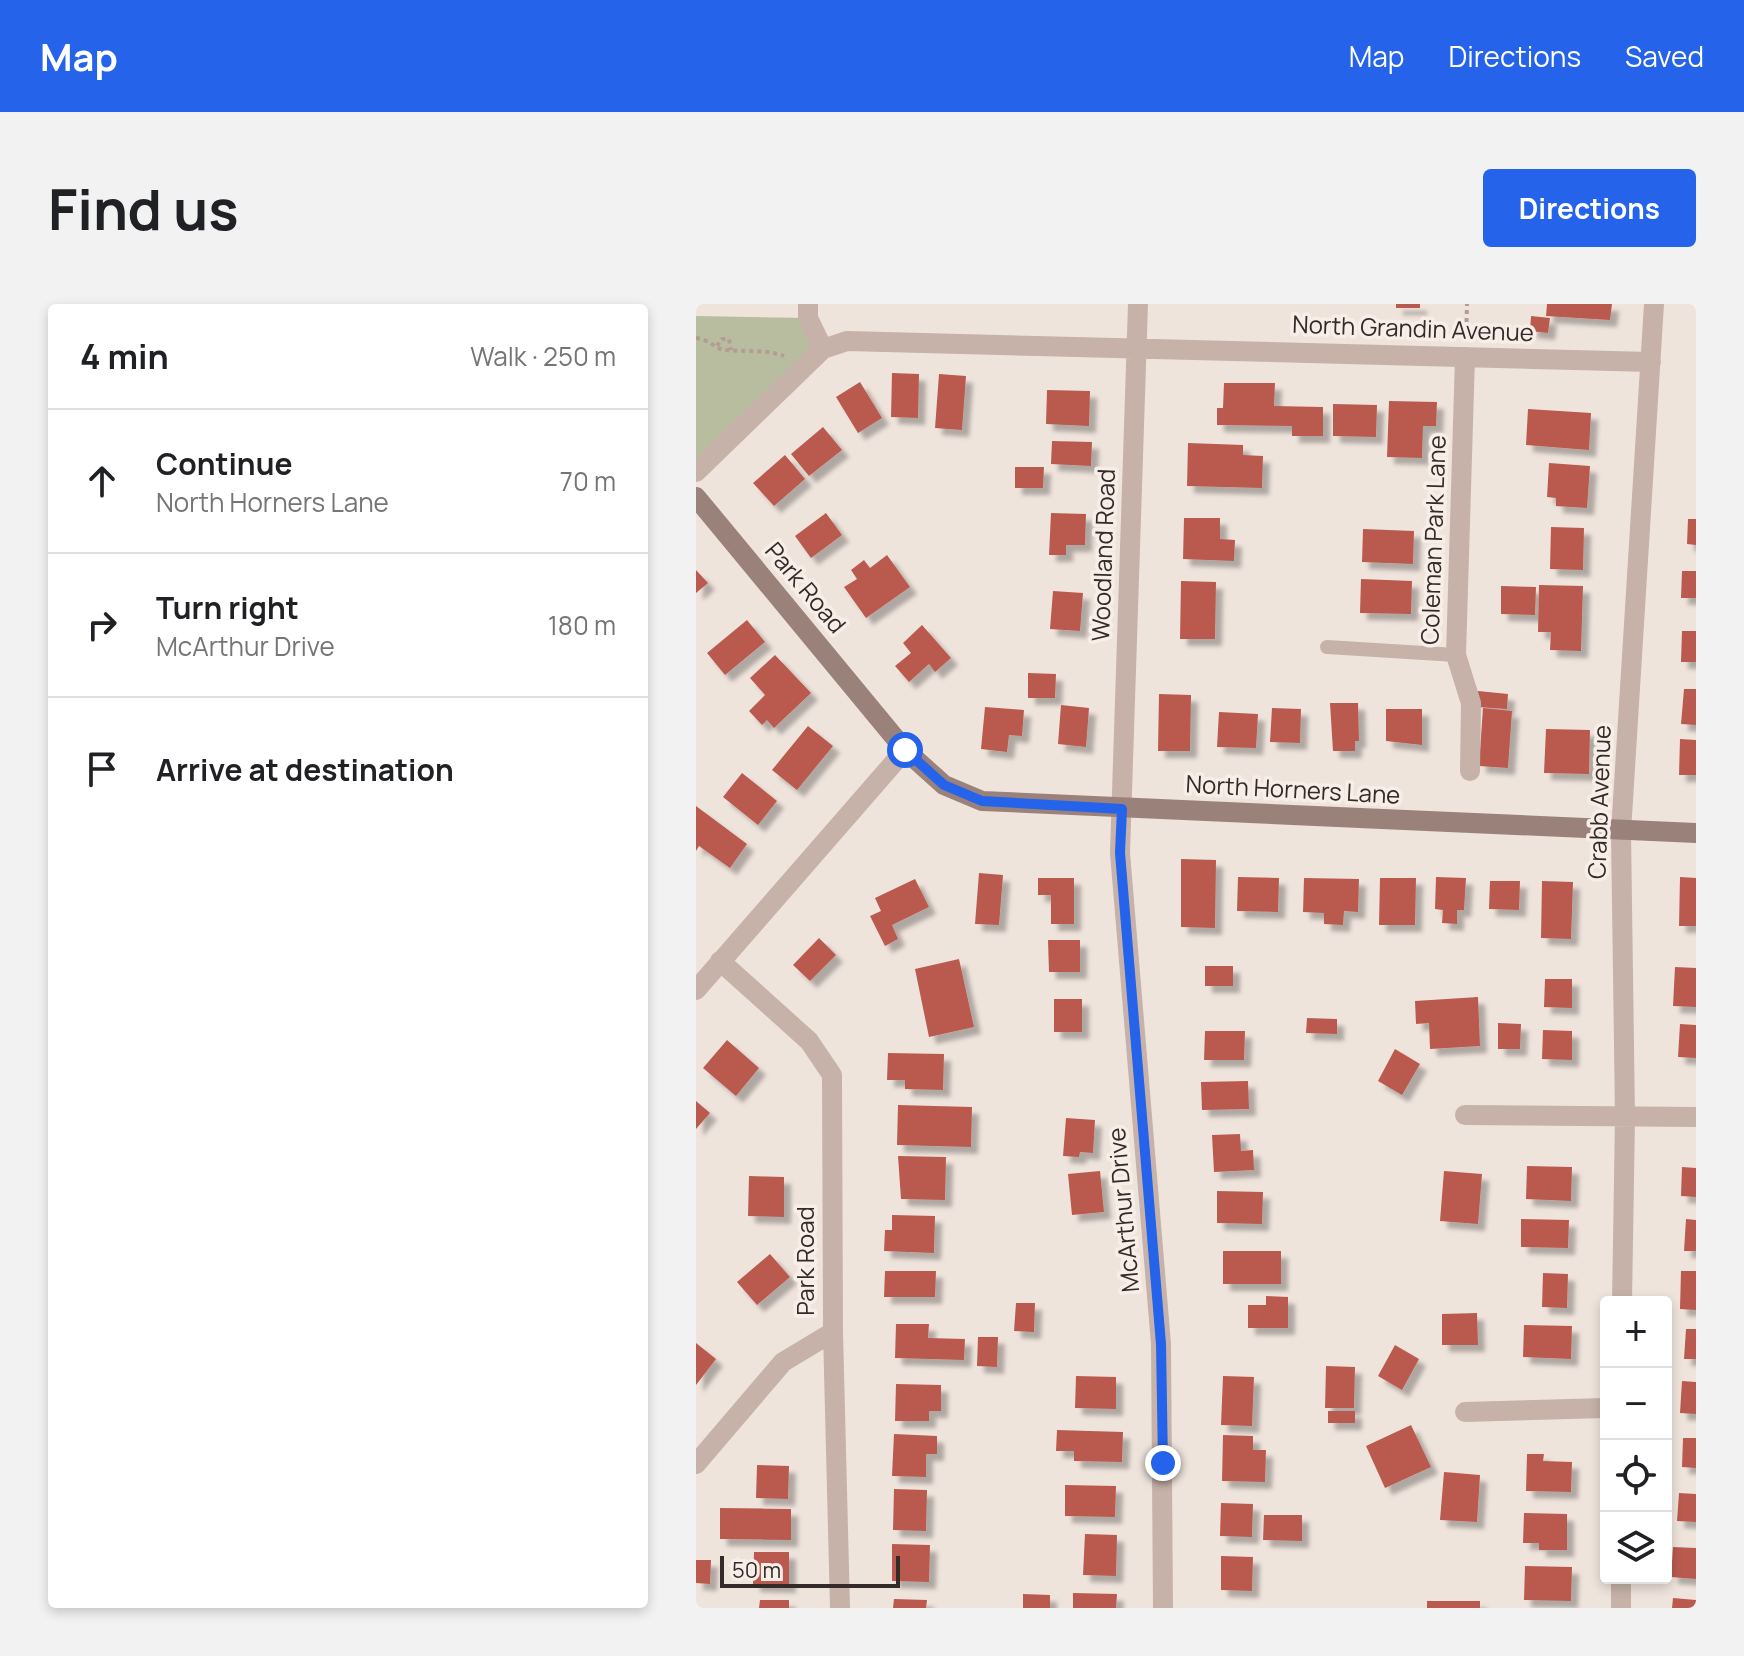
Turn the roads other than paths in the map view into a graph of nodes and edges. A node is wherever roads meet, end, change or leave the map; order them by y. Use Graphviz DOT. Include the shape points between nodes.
graph roads {
  1 [pos="808,304"];
  2 [pos="1138,304"];
  3 [pos="1654,304"];
  4 [pos="1136,347"];
  5 [pos="823,349"];
  6 [pos="1465,357"];
  7 [pos="1651,362"];
  8 [pos="696,472"];
  9 [pos="696,497"];
  10 [pos="1327,647"];
  11 [pos="1456,655"];
  12 [pos="905,750"];
  13 [pos="1470,771"];
  14 [pos="1122,809"];
  15 [pos="1621,832"];
  16 [pos="1696,833"];
  17 [pos="720,961"];
  18 [pos="696,990"];
  19 [pos="1465,1115"];
  20 [pos="1625,1117"];
  21 [pos="1696,1117"];
  22 [pos="1622,1296"];
  23 [pos="833,1332"];
  24 [pos="1600,1408"];
  25 [pos="1465,1412"];
  26 [pos="696,1464"];
  27 [pos="1621,1584"];
  28 [pos="840,1608"];
  29 [pos="1163,1608"];
  30 [pos="1621,1608"];
  1 -- 5 [label="street" via="808,318"];
  2 -- 4 [label="street, Woodland Road"];
  3 -- 7 [label="street, Crabb Avenue"];
  4 -- 5 [label="street, North Grandin Avenue" via="847,341"];
  4 -- 6 [label="street, North Grandin Avenue"];
  4 -- 14 [label="street, Woodland Road"];
  5 -- 8 [label="street"];
  6 -- 7 [label="street, North Grandin Avenue"];
  6 -- 11 [label="street, Coleman Park Lane"];
  7 -- 15 [label="street, Crabb Avenue"];
  9 -- 12 [label="street, Park Road"];
  10 -- 11 [label="lane"];
  11 -- 13 [label="street, Coleman Park Lane" via="1471,703"];
  12 -- 14 [label="street, North Horners Lane" via="944,785 982,801"];
  12 -- 17 [label="street"];
  14 -- 15 [label="street, North Horners Lane"];
  14 -- 29 [label="street, McArthur Drive" via="1120,853 1161,1344"];
  15 -- 16 [label="street, North Horners Lane"];
  15 -- 20 [label="street, Crabb Avenue"];
  17 -- 18 [label="street"];
  17 -- 23 [label="street, Park Road" via="809,1041 832,1075"];
  19 -- 20 [label="street"];
  20 -- 21 [label="street"];
  20 -- 22 [label="street, Crabb Avenue"];
  23 -- 26 [label="street" via="783,1362"];
  23 -- 28 [label="street, Park Road"];
  24 -- 25 [label="street"];
  27 -- 30 [label="street"];
}
